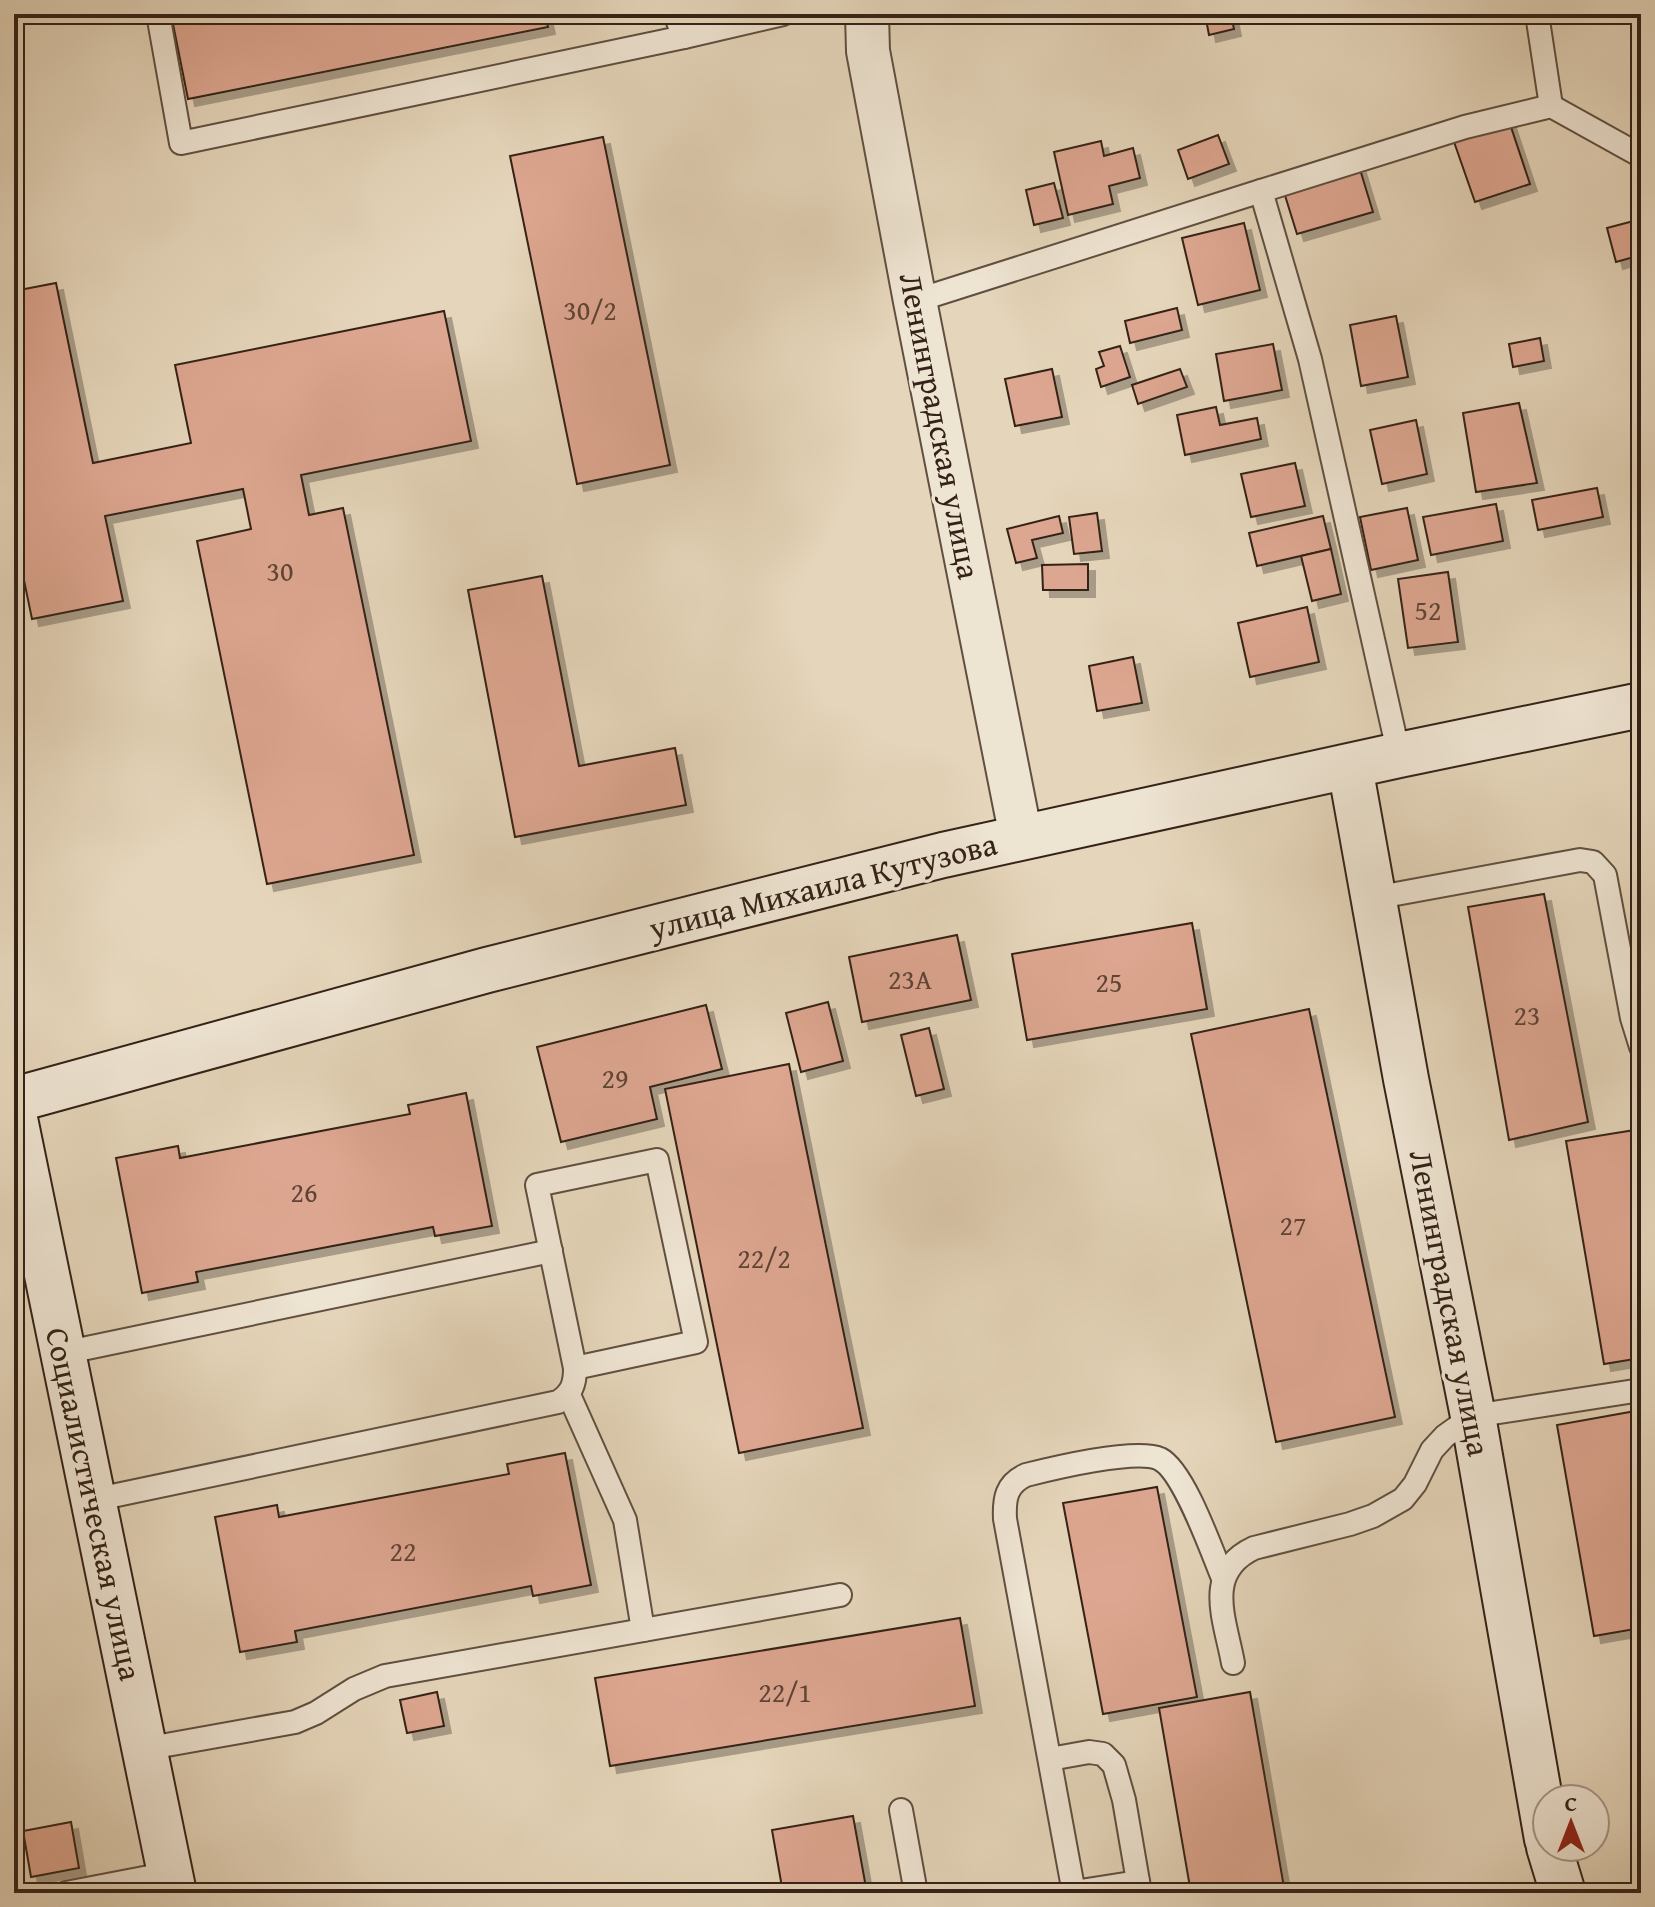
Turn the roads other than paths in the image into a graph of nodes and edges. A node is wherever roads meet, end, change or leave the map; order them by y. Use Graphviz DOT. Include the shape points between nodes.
graph roads {
  1 [pos="158,14"];
  2 [pos="675,14"];
  3 [pos="783,14"];
  4 [pos="867,14"];
  5 [pos="1537,14"];
  6 [pos="684,37"];
  7 [pos="1551,106"];
  8 [pos="1641,156"];
  9 [pos="1261,191"];
  10 [pos="915,301"];
  11 [pos="1641,705"];
  12 [pos="1399,755"];
  13 [pos="1350,767"];
  14 [pos="1021,837"];
  15 [pos="1374,898"];
  16 [pos="1641,1047"];
  17 [pos="14,1100"];
  18 [pos="14,1114"];
  19 [pos="551,1251"];
  20 [pos="63,1353"];
  21 [pos="575,1368"];
  22 [pos="1641,1390"];
  23 [pos="569,1395"];
  24 [pos="1473,1416"];
  25 [pos="93,1500"];
  26 [pos="1223,1578"];
  27 [pos="840,1595"];
  28 [pos="643,1630"];
  29 [pos="1233,1663"];
  30 [pos="144,1749"];
  31 [pos="1050,1759"];
  32 [pos="1537,1783"];
  33 [pos="901,1810"];
  34 [pos="1554,1863"];
  35 [pos="172,1883"];
  36 [pos="1139,1887"];
  37 [pos="66,1893"];
  38 [pos="916,1893"];
  39 [pos="1074,1893"];
  40 [pos="1563,1893"];
  1 -- 6 [label="lane" via="181,143"];
  2 -- 6 [label="lane"];
  3 -- 6 [label="lane"];
  4 -- 10 [label="street, Ленинградская улица" via="868,51"];
  5 -- 7 [label="lane"];
  7 -- 8 [label="lane"];
  7 -- 9 [label="lane" via="1465,127"];
  9 -- 10 [label="lane"];
  9 -- 12 [label="lane" via="1310,359"];
  10 -- 14 [label="street, Ленинградская улица"];
  11 -- 12 [label="street, улица Михаила Кутузова"];
  12 -- 13 [label="street, улица Михаила Кутузова"];
  13 -- 14 [label="street, улица Михаила Кутузова"];
  13 -- 15 [label="street, Ленинградская улица"];
  14 -- 17 [label="street, улица Михаила Кутузова" via="487,970"];
  15 -- 16 [label="lane" via="1580,860 1593,862 1605,875"];
  15 -- 24 [label="street, Ленинградская улица"];
  18 -- 20 [label="street, Социалистическая улица"];
  19 -- 20 [label="lane"];
  19 -- 21 [label="lane"];
  19 -- 21 [label="lane" via="537,1185 657,1160 696,1342"];
  20 -- 25 [label="street, Социалистическая улица"];
  21 -- 23 [label="lane"];
  22 -- 24 [label="lane"];
  23 -- 25 [label="lane" via="558,1402"];
  23 -- 28 [label="lane" via="625,1520"];
  24 -- 26 [label="lane" via="1432,1450 1403,1499 1350,1524 1254,1548 1228,1565"];
  24 -- 32 [label="street, Ленинградская улица"];
  25 -- 30 [label="street, Социалистическая улица"];
  26 -- 29 [label="lane"];
  26 -- 31 [label="lane" via="1187,1495 1162,1460 1134,1455 1014,1480 1004,1497 1005,1519"];
  27 -- 28 [label="lane"];
  28 -- 30 [label="lane" via="385,1676 295,1722"];
  30 -- 35 [label="street, Социалистическая улица"];
  31 -- 36 [label="lane" via="1089,1752 1103,1754 1114,1765"];
  31 -- 39 [label="lane"];
  33 -- 38 [label="lane"];
  34 -- 40 [label="street"];
  35 -- 37 [label="lane"];
  36 -- 39 [label="lane"];
}
